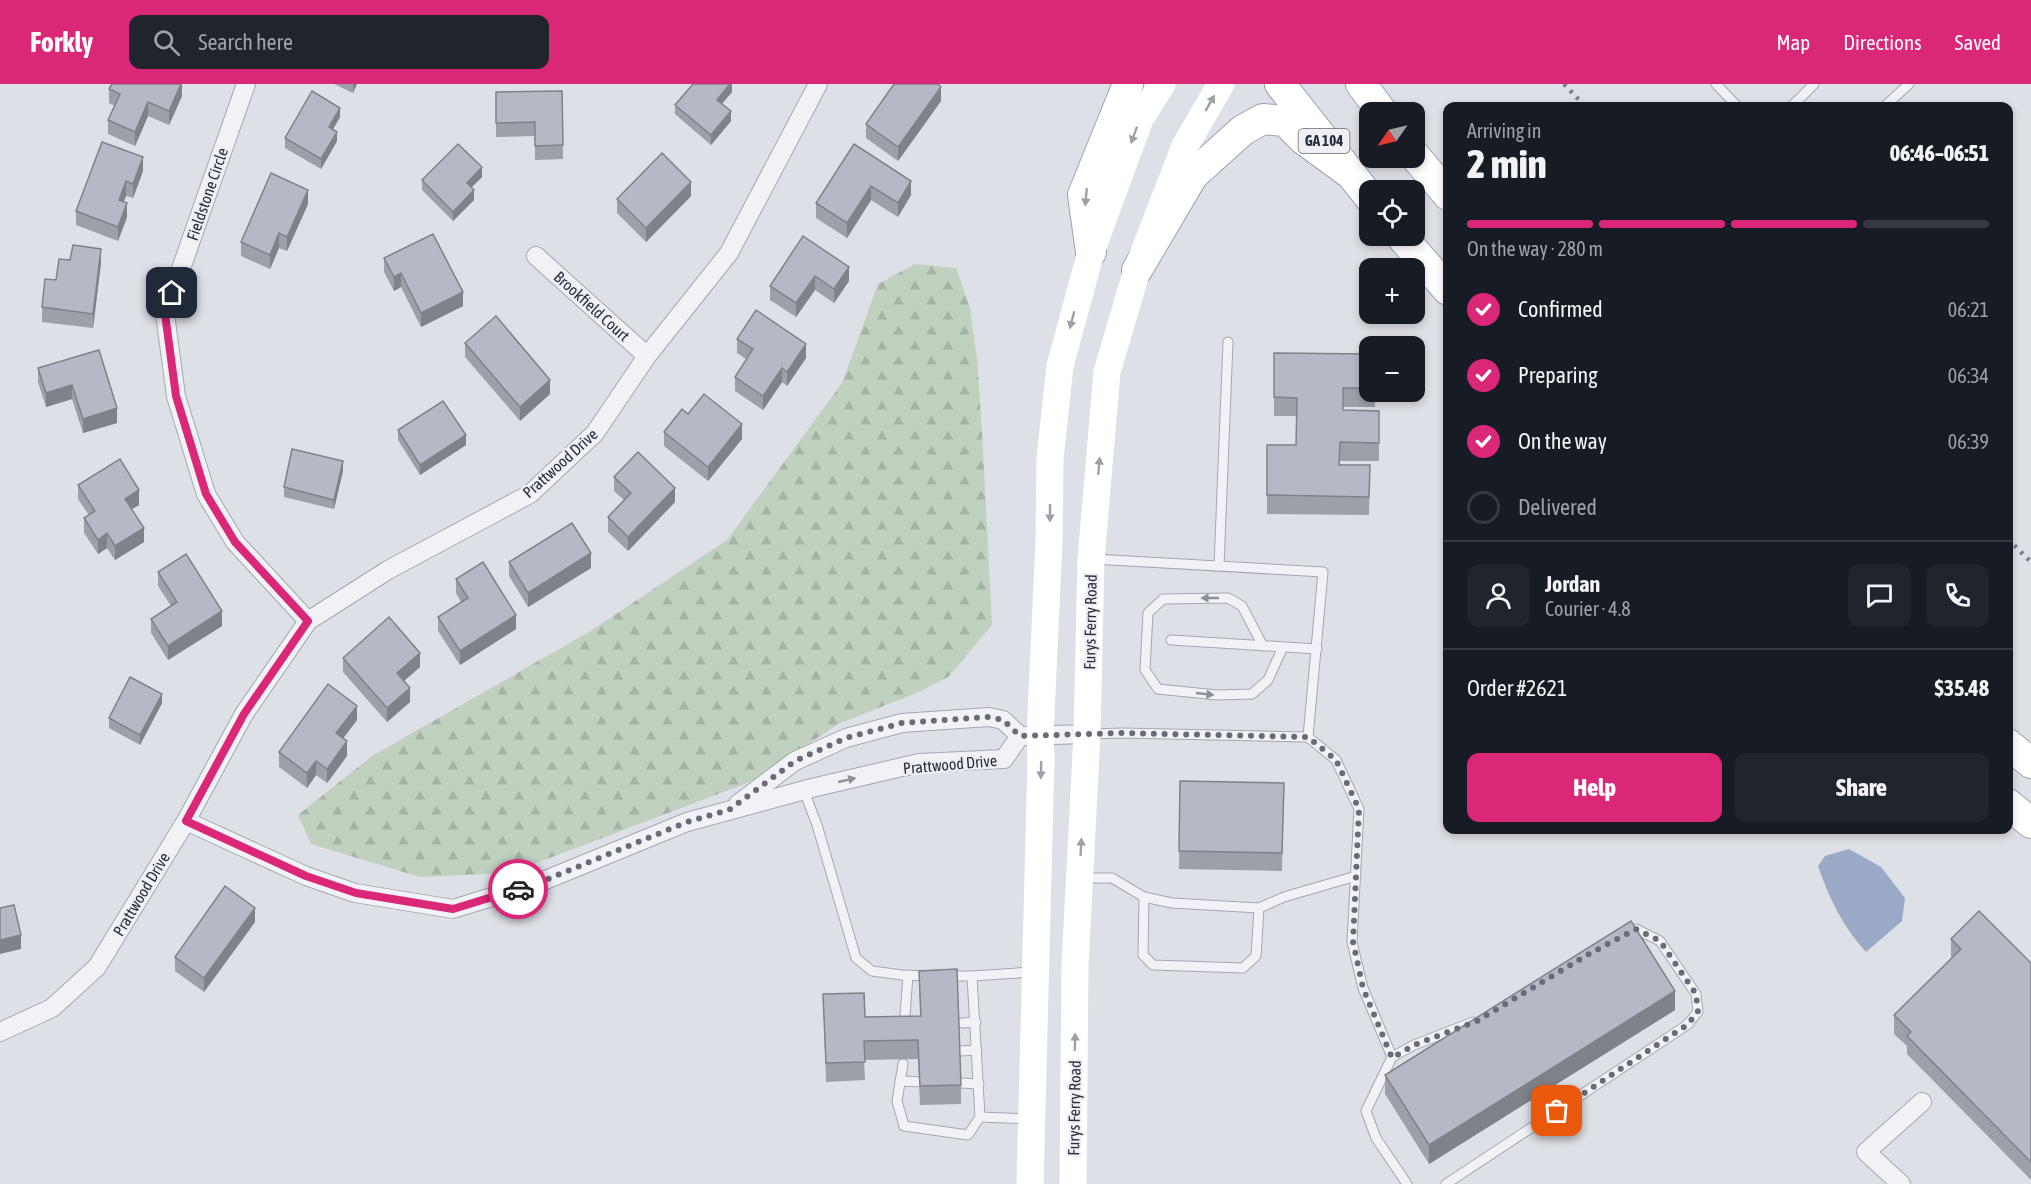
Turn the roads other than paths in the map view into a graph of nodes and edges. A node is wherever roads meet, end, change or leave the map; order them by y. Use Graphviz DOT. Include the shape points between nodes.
graph roads {
  1 [pos="246,84"];
  2 [pos="818,84"];
  3 [pos="1128,84"];
  4 [pos="1162,84"];
  5 [pos="1221,84"];
  6 [pos="1280,84"];
  7 [pos="1361,84"];
  8 [pos="1717,84"];
  9 [pos="1814,84"];
  10 [pos="1909,84"];
  11 [pos="1374,102"];
  12 [pos="1733,102"];
  13 [pos="1796,102"];
  14 [pos="1889,102"];
  15 [pos="1425,168"];
  16 [pos="1348,172"];
  17 [pos="1359,185"];
  18 [pos="1443,189"];
  19 [pos="1410,246"];
  20 [pos="1090,252"];
  21 [pos="536,256"];
  22 [pos="1137,270"];
  23 [pos="1443,284"];
  24 [pos="1228,342"];
  25 [pos="647,356"];
  26 [pos="1091,559"];
  27 [pos="1219,566"];
  28 [pos="308,621"];
  29 [pos="1171,640"];
  30 [pos="1263,646"];
  31 [pos="1282,649"];
  32 [pos="1317,649"];
  33 [pos="1087,734"];
  34 [pos="1030,735"];
  35 [pos="1308,737"];
  36 [pos="2013,748"];
  37 [pos="2031,763"];
  38 [pos="804,790"];
  39 [pos="2013,808"];
  40 [pos="729,810"];
  41 [pos="186,821"];
  42 [pos="2031,823"];
  43 [pos="1356,876"];
  44 [pos="1079,878"];
  45 [pos="1144,897"];
  46 [pos="1258,908"];
  47 [pos="1617,939"];
  48 [pos="1035,972"];
  49 [pos="908,975"];
  50 [pos="972,976"];
  51 [pos="1487,1015"];
  52 [pos="976,1022"];
  53 [pos="962,1023"];
  54 [pos="908,1030"];
  55 [pos="0,1032"];
  56 [pos="977,1050"];
  57 [pos="961,1051"];
  58 [pos="1392,1058"];
  59 [pos="903,1064"];
  60 [pos="900,1081"];
  61 [pos="922,1082"];
  62 [pos="961,1083"];
  63 [pos="979,1084"];
  64 [pos="1922,1102"];
  65 [pos="980,1117"];
  66 [pos="1031,1119"];
  67 [pos="1030,1184"];
  68 [pos="1073,1184"];
  69 [pos="1407,1184"];
  70 [pos="1446,1184"];
  71 [pos="1900,1184"];
  1 -- 28 [label="street, Fieldstone Circle" via="165,314 176,396 206,494 235,542"];
  2 -- 25 [label="street, Prattwood Drive" via="729,253"];
  3 -- 20 [label="main road, one-way" via="1083,195"];
  4 -- 20 [label="main road, one-way" via="1140,119"];
  22 -- 5 [label="main road, Furys Ferry Road, one-way" via="1185,146"];
  6 -- 16 [label="main road, GA 104"];
  7 -- 11 [label="main road"];
  8 -- 12 [label="lane"];
  9 -- 13 [label="lane"];
  10 -- 14 [label="lane"];
  15 -- 18 [label="main road"];
  16 -- 17 [label="main road, GA 104"];
  16 -- 22 [label="main road" via="1286,121 1263,119 1242,130 1193,176"];
  19 -- 23 [label="main road"];
  20 -- 34 [label="main road, one-way" via="1060,366 1050,458 1049,542"];
  21 -- 25 [label="street, Brookfield Court"];
  26 -- 22 [label="main road, Furys Ferry Road, one-way" via="1107,372"];
  24 -- 27 [label="lane"];
  25 -- 28 [label="street, Prattwood Drive" via="595,433 530,494 388,570"];
  26 -- 27 [label="lane"];
  26 -- 33 [label="main road, Furys Ferry Road"];
  27 -- 32 [label="lane" via="1323,572"];
  28 -- 41 [label="street, Prattwood Drive" via="244,714"];
  29 -- 30 [label="lane"];
  30 -- 31 [label="lane"];
  30 -- 31 [label="lane, one-way" via="1242,606 1228,598 1163,599 1148,613 1145,669 1158,689 1252,694 1268,680"];
  31 -- 32 [label="lane"];
  32 -- 35 [label="lane"];
  33 -- 34 [label="street"];
  33 -- 35 [label="lane"];
  44 -- 33 [label="main road, Furys Ferry Road, one-way"];
  38 -- 34 [label="street, Prattwood Drive, one-way" via="919,763 1004,759"];
  34 -- 40 [label="street, Prattwood Drive" via="989,717 902,723 846,738 795,761"];
  34 -- 48 [label="main road, one-way" via="1041,760"];
  35 -- 43 [label="lane" via="1336,760 1359,809"];
  36 -- 37 [label="main road"];
  38 -- 40 [label="street, Prattwood Drive"];
  38 -- 49 [label="lane" via="856,958 872,971"];
  39 -- 42 [label="main road"];
  40 -- 41 [label="street, Prattwood Drive" via="687,822 543,881 453,909 356,893 306,876"];
  41 -- 55 [label="street, Prattwood Drive" via="97,967 52,1008"];
  43 -- 46 [label="lane"];
  43 -- 58 [label="lane" via="1353,942 1363,988"];
  44 -- 45 [label="lane" via="1112,878"];
  68 -- 44 [label="main road, Furys Ferry Road, one-way"];
  45 -- 46 [label="lane" via="1172,903"];
  45 -- 46 [label="lane" via="1143,955 1153,965 1243,968 1256,956"];
  47 -- 70 [label="lane" via="1636,929 1660,941 1696,994 1698,1012 1687,1025"];
  48 -- 50 [label="lane"];
  48 -- 66 [label="main road"];
  49 -- 50 [label="lane"];
  49 -- 54 [label="lane"];
  50 -- 52 [label="lane"];
  51 -- 58 [label="lane"];
  52 -- 53 [label="lane"];
  52 -- 56 [label="lane"];
  56 -- 57 [label="lane"];
  56 -- 63 [label="lane"];
  58 -- 69 [label="lane" via="1366,1111 1376,1138"];
  59 -- 60 [label="lane"];
  60 -- 61 [label="lane"];
  60 -- 65 [label="lane" via="897,1101 904,1126 968,1135"];
  62 -- 63 [label="lane"];
  63 -- 65 [label="lane"];
  64 -- 71 [label="street" via="1866,1152"];
  65 -- 66 [label="lane"];
  66 -- 67 [label="main road"];
}
